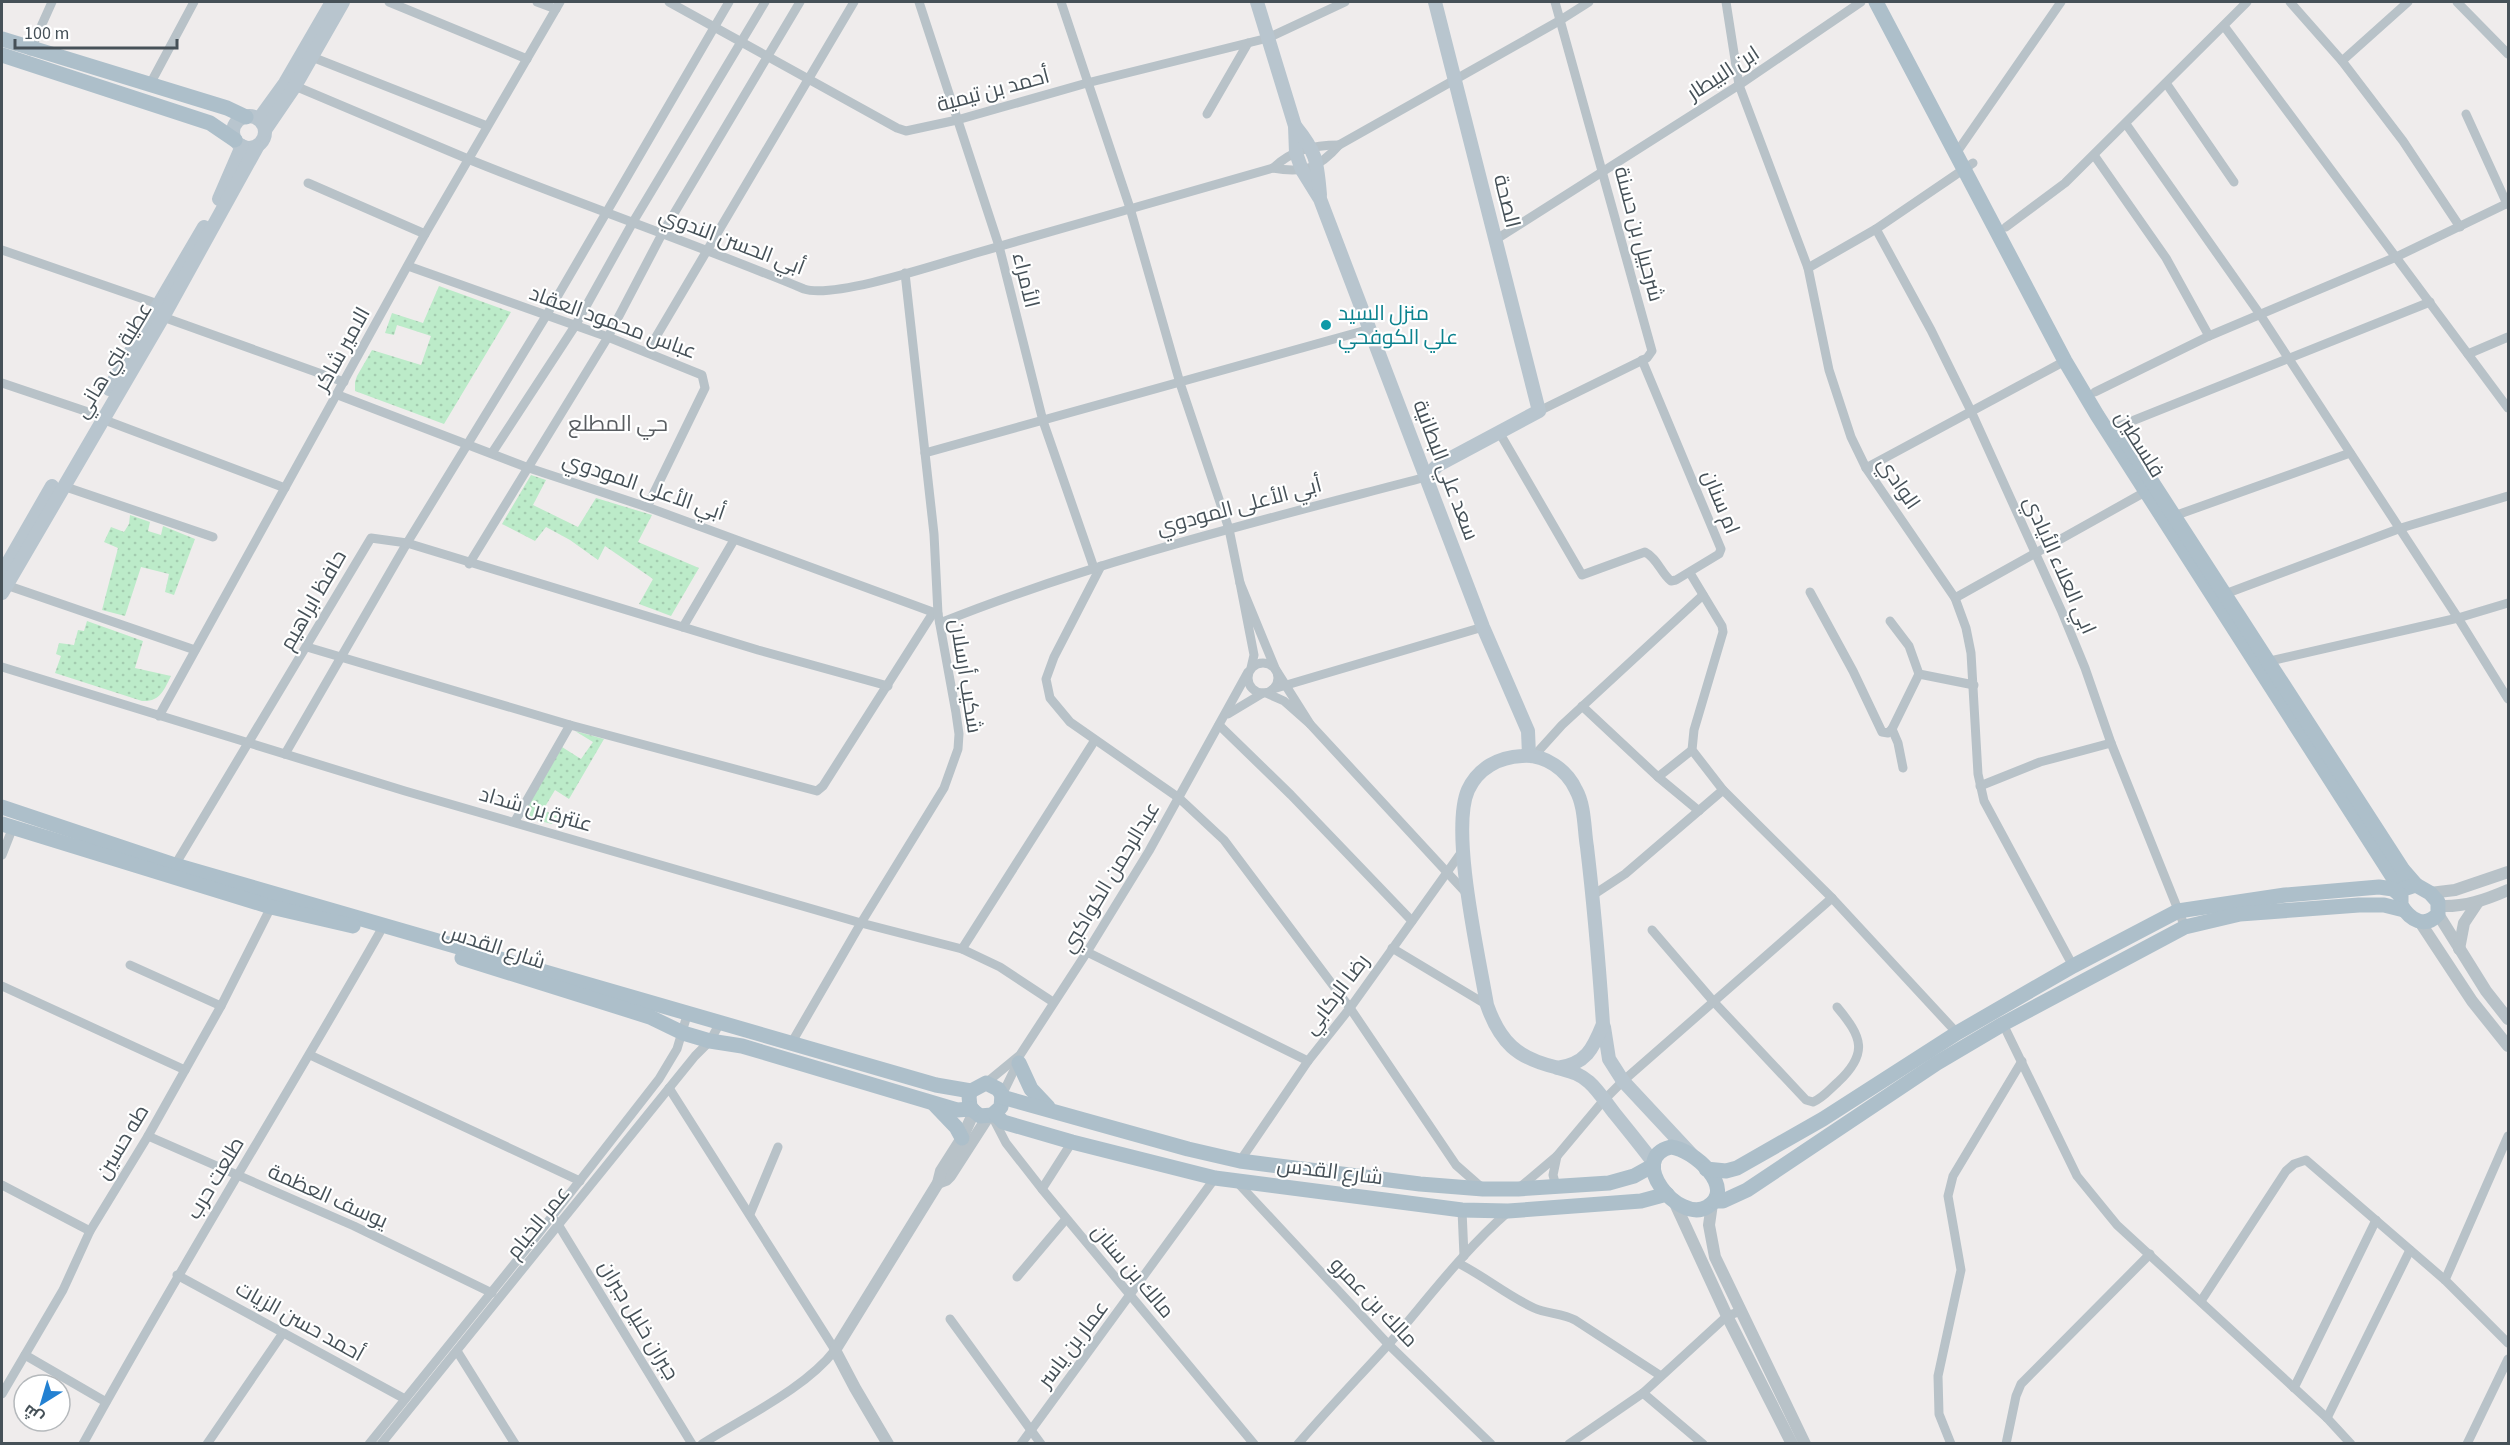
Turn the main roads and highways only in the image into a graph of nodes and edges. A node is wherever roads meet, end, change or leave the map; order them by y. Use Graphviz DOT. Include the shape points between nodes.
graph roads {
  1 [pos="332,2"];
  2 [pos="343,2"];
  3 [pos="1257,2"];
  4 [pos="1435,2"];
  5 [pos="1876,2"];
  6 [pos="1887,2"];
  7 [pos="2,39"];
  8 [pos="2,55"];
  9 [pos="29,55"];
  10 [pos="257,122"];
  11 [pos="1295,126"];
  12 [pos="239,143"];
  13 [pos="1960,146"];
  14 [pos="257,147"];
  15 [pos="1969,166"];
  16 [pos="1320,199"];
  17 [pos="160,311"];
  18 [pos="1539,411"];
  19 [pos="98,416"];
  20 [pos="1426,477"];
  21 [pos="2186,545"];
  22 [pos="3,584"];
  23 [pos="2263,662"];
  24 [pos="1532,756"];
  25 [pos="2,807"];
  26 [pos="7,826"];
  27 [pos="2387,865"];
  28 [pos="2379,887"];
  29 [pos="2411,890"];
  30 [pos="2404,910"];
  31 [pos="1603,1024"];
  32 [pos="1019,1059"];
  33 [pos="1557,1068"];
  34 [pos="971,1091"];
  35 [pos="1002,1096"];
  36 [pos="933,1103"];
  37 [pos="1053,1111"];
  38 [pos="984,1114"];
  39 [pos="962,1138"];
  40 [pos="1773,1148"];
  41 [pos="1692,1155"];
  42 [pos="1652,1164"];
  43 [pos="1781,1166"];
  44 [pos="1706,1169"];
  45 [pos="1670,1196"];
  46 [pos="1714,1202"];
  1 -- 10 [label="main road" via="285,83"];
  2 -- 10 [label="main road" via="296,86"];
  3 -- 11 [label="main road, سعد علي البطانية"];
  4 -- 18 [label="main road, الصحة"];
  5 -- 13 [label="main road, فلسطين"];
  6 -- 13 [label="main road, فلسطين"];
  7 -- 9 [label="main road"];
  8 -- 9 [label="main road"];
  9 -- 10 [label="main road" via="227,108"];
  9 -- 12 [label="main road" via="126,97 210,123"];
  10 -- 12 [label="main road" via="235,125"];
  10 -- 14 [label="main road, عطية بني هاني" via="264,140"];
  11 -- 16 [label="main road, سعد علي البطانية" via="1296,153"];
  11 -- 16 [label="main road, سعد علي البطانية" via="1312,147"];
  12 -- 14 [label="main road"];
  12 -- 17 [label="main road" via="207,222"];
  13 -- 15 [label="main road, فلسطين"];
  14 -- 17 [label="main road, عطية بني هاني"];
  15 -- 21 [label="main road, فلسطين" via="2096,393 2174,516"];
  15 -- 21 [label="main road, فلسطين" via="2065,361 2145,492"];
  16 -- 20 [label="main road, سعد علي البطانية"];
  17 -- 19 [label="main road, عطية بني هاني"];
  18 -- 20 [label="main road, أبي الأعلى المودوي" via="1438,465"];
  19 -- 22 [label="main road"];
  19 -- 22 [label="main road, عطية بني هاني" via="63,486"];
  20 -- 24 [label="main road, سعد علي البطانية" via="1483,627 1528,731"];
  21 -- 23 [label="main road, فلسطين"];
  21 -- 23 [label="main road, فلسطين" via="2225,594"];
  23 -- 27 [label="main road, فلسطين"];
  23 -- 29 [label="main road, فلسطين" via="2403,870"];
  24 -- 31 [label="main road" via="1557,766 1569,777 1581,802"];
  24 -- 33 [label="main road" via="1508,757 1479,774 1468,789 1464,804 1462,850 1487,1005 1494,1025 1517,1052"];
  25 -- 34 [label="main road" via="175,865 936,1085"];
  26 -- 36 [label="main road, شارع القدس" via="271,907 380,932 650,1017 682,1033 742,1046"];
  27 -- 28 [label="main road" via="2386,877"];
  27 -- 29 [label="main road, فلسطين"];
  28 -- 29 [label="main road"];
  28 -- 40 [label="main road" via="2285,895 2178,911 1957,1033"];
  29 -- 30 [label="main road"];
  29 -- 30 [label="main road" via="2439,910 2429,922 2420,922"];
  30 -- 43 [label="main road" via="2359,905 2240,914 2185,927 1937,1063"];
  31 -- 33 [label="main road" via="1582,1061"];
  31 -- 41 [label="main road" via="1610,1059 1623,1081"];
  32 -- 37 [label="main road" via="1031,1089"];
  33 -- 42 [label="main road" via="1589,1082"];
  34 -- 35 [label="main road" via="986,1083"];
  34 -- 38 [label="main road" via="969,1102"];
  35 -- 37 [label="main road"];
  35 -- 38 [label="main road" via="1001,1107"];
  36 -- 38 [label="main road, شارع القدس"];
  36 -- 39 [label="main road"];
  37 -- 42 [label="main road" via="1240,1161 1419,1184 1483,1189 1556,1186 1624,1180"];
  38 -- 45 [label="main road, شارع القدس" via="1072,1142 1215,1178 1462,1210 1508,1211 1649,1201"];
  40 -- 43 [label="main road"];
  40 -- 44 [label="main road" via="1737,1168"];
  41 -- 42 [label="main road" via="1671,1147 1659,1152"];
  41 -- 44 [label="main road"];
  42 -- 45 [label="main road" via="1654,1176"];
  43 -- 46 [label="main road" via="1747,1190"];
  44 -- 46 [label="main road" via="1718,1188"];
  45 -- 46 [label="main road" via="1687,1209 1704,1209"];
}
